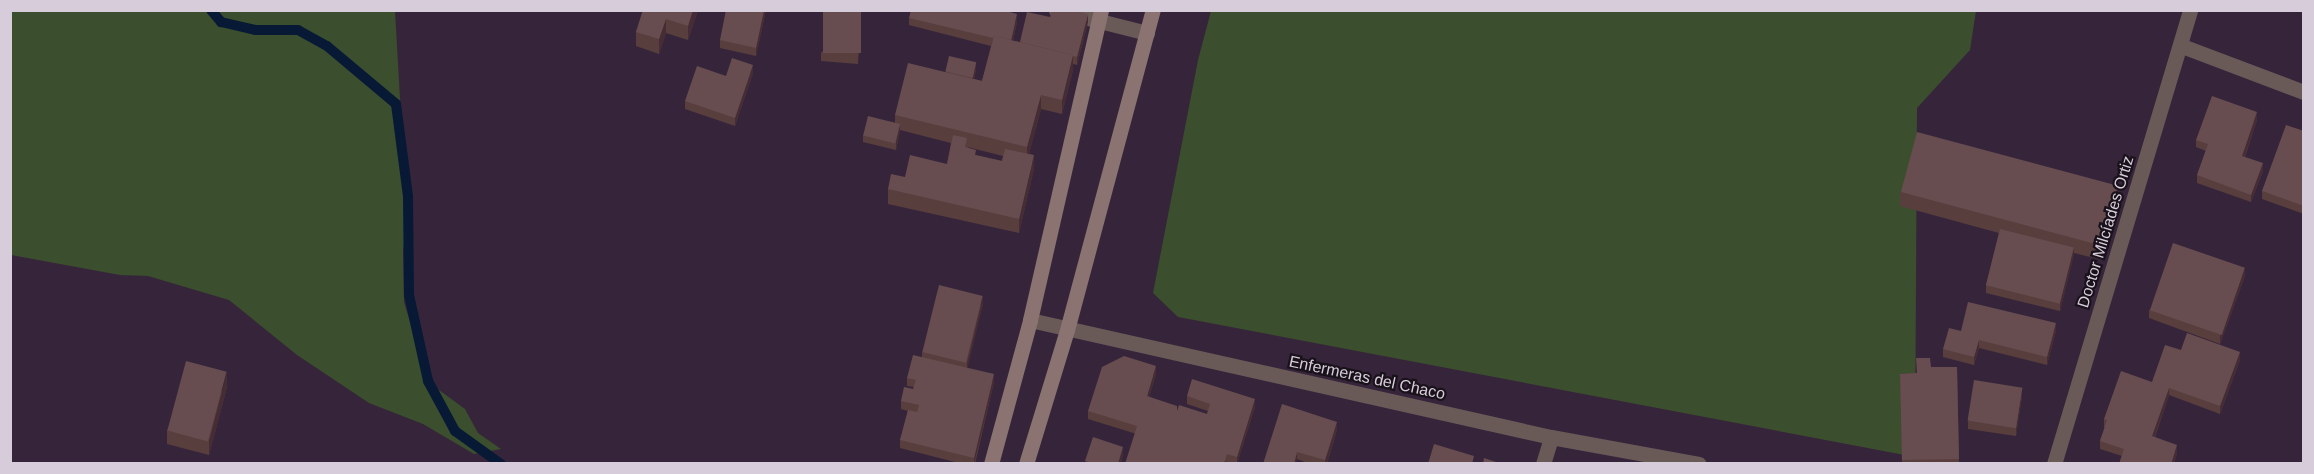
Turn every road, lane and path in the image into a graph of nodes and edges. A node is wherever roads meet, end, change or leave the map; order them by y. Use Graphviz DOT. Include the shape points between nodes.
graph roads {
  1 [pos="1056,10"];
  2 [pos="1153,10"];
  3 [pos="2190,10"];
  4 [pos="1100,16"];
  5 [pos="1147,33"];
  6 [pos="2182,46"];
  7 [pos="2304,92"];
  8 [pos="1030,320"];
  9 [pos="1067,330"];
  10 [pos="1551,437"];
  11 [pos="991,464"];
  12 [pos="1026,464"];
  13 [pos="1543,464"];
  14 [pos="1699,464"];
  15 [pos="2054,464"];
  1 -- 4 [label="street"];
  2 -- 5 [label="main road"];
  3 -- 6 [label="street, Doctor Milcíades Ortiz"];
  4 -- 5 [label="street"];
  4 -- 8 [label="main road"];
  5 -- 9 [label="main road"];
  6 -- 7 [label="street"];
  6 -- 15 [label="street, Doctor Milcíades Ortiz"];
  8 -- 9 [label="street, Enfermeras del Chaco"];
  8 -- 11 [label="main road"];
  9 -- 10 [label="street, Enfermeras del Chaco"];
  9 -- 12 [label="main road"];
  10 -- 13 [label="street"];
  10 -- 14 [label="street, Enfermeras del Chaco"];
}
